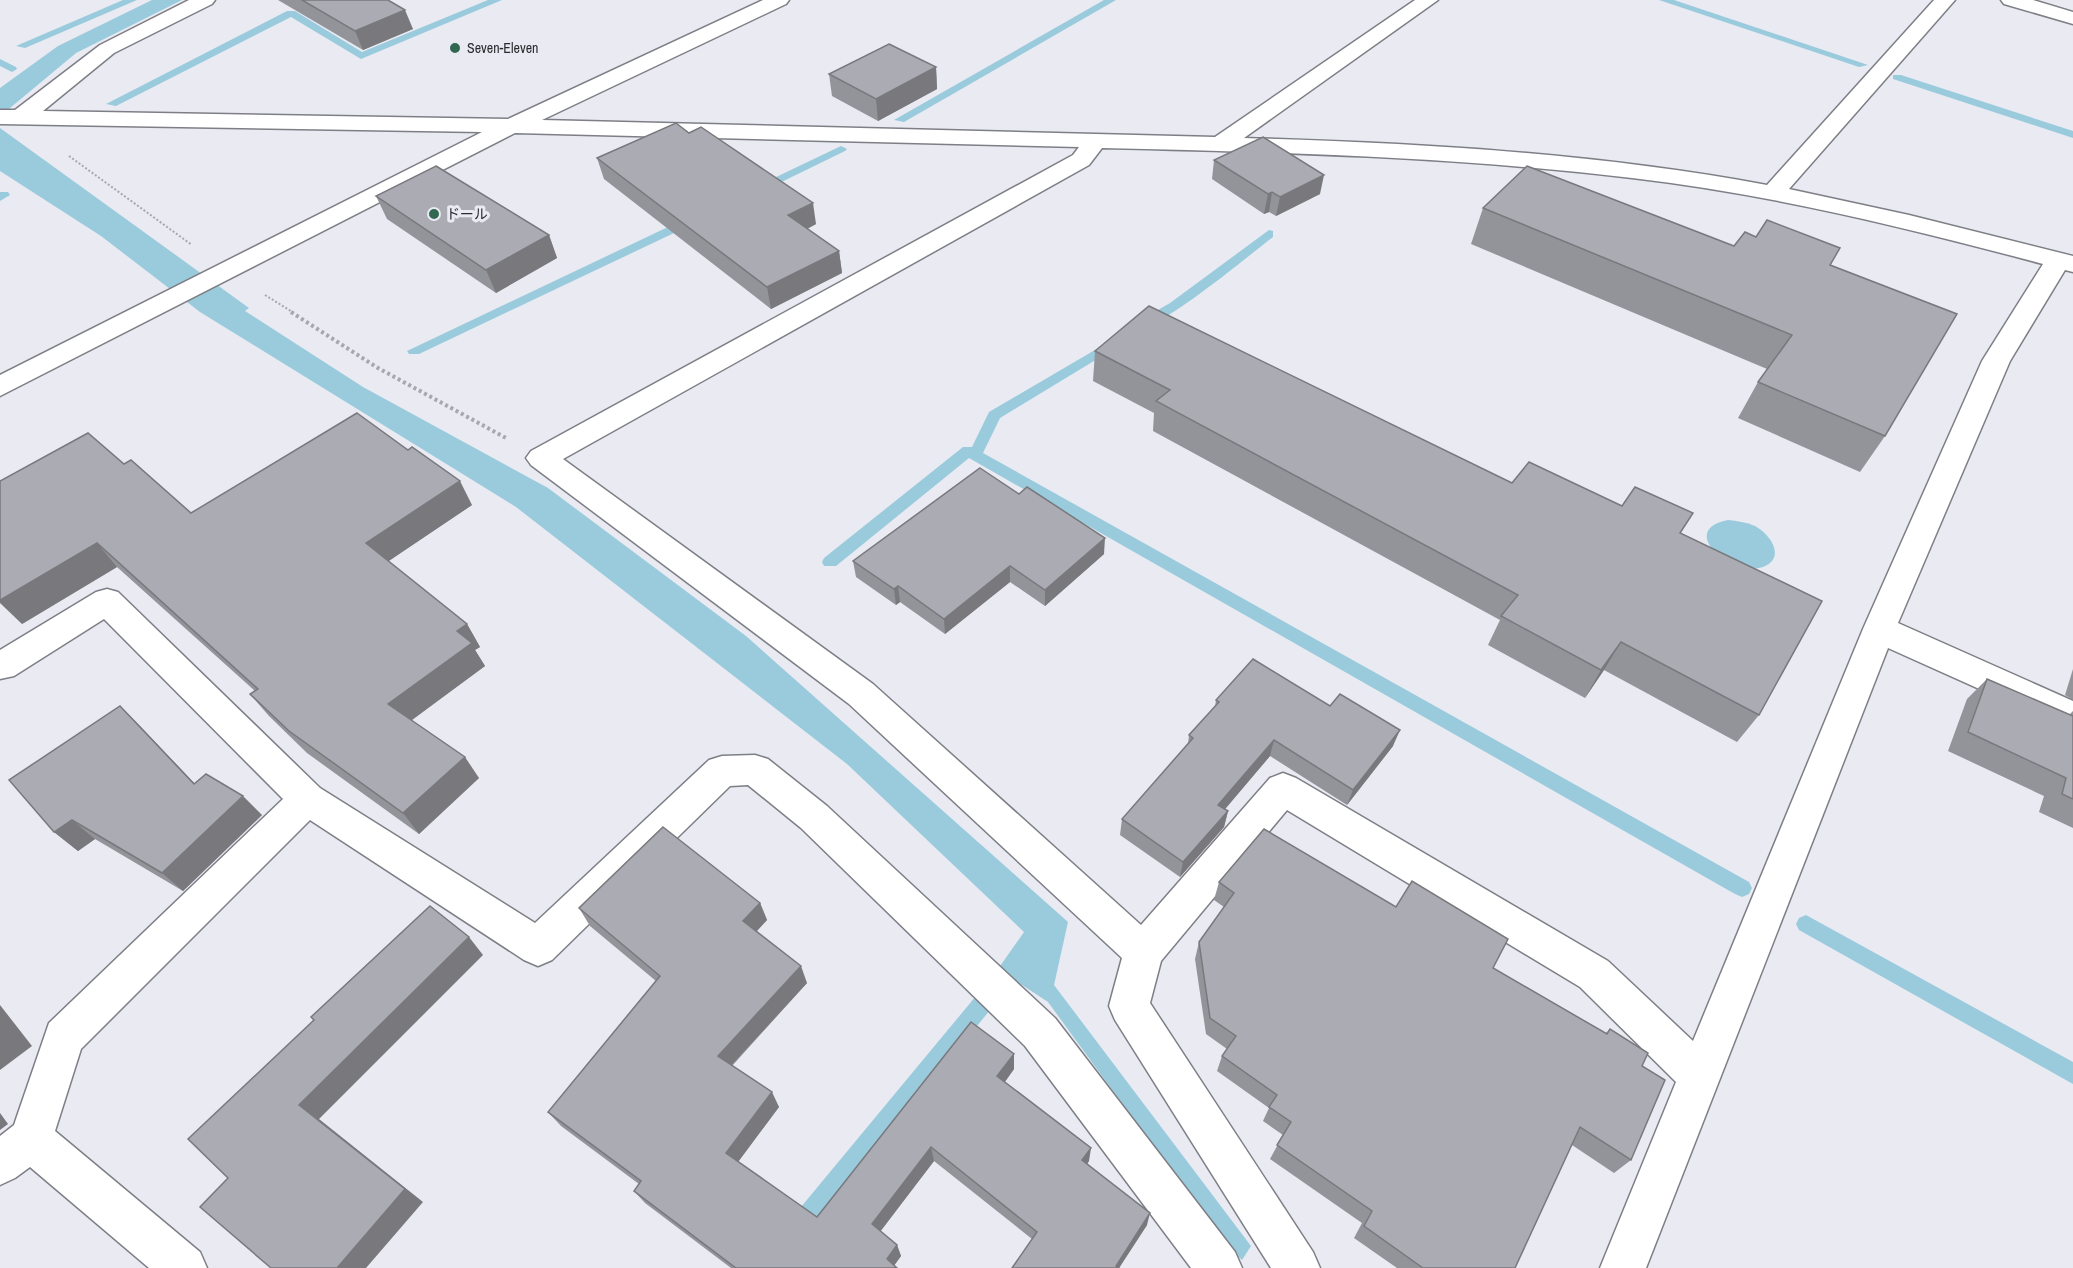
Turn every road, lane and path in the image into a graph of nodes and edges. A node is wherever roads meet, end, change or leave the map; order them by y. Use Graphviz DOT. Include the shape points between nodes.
graph roads {
  1 [pos="205,0"];
  2 [pos="779,0"];
  3 [pos="1428,0"];
  4 [pos="1945,0"];
  5 [pos="2011,0"];
  6 [pos="2073,18"];
  7 [pos="10,117"];
  8 [pos="46,117"];
  9 [pos="511,126"];
  10 [pos="1095,142"];
  11 [pos="1218,145"];
  12 [pos="1773,193"];
  13 [pos="2065,262"];
  14 [pos="220,273"];
  15 [pos="0,387"];
  16 [pos="541,458"];
  17 [pos="1878,629"];
  18 [pos="1,665"];
  19 [pos="2073,717"];
  20 [pos="307,799"];
  21 [pos="1143,952"];
  22 [pos="1700,1076"];
  23 [pos="16,1151"];
  24 [pos="184,1268"];
  25 [pos="1219,1268"];
  26 [pos="1297,1268"];
  27 [pos="1623,1268"];
  1 -- 7 [label="street" via="107,49"];
  2 -- 9 [label="street"];
  3 -- 11 [label="street"];
  4 -- 12 [label="street"];
  5 -- 6 [label="street"];
  7 -- 8 [label="street"];
  8 -- 9 [label="street"];
  8 -- 14 [label="path" via="51,142"];
  9 -- 10 [label="street"];
  9 -- 14 [label="street"];
  10 -- 11 [label="street"];
  10 -- 16 [label="street" via="1081,160"];
  11 -- 12 [label="street" via="1488,157 1635,172"];
  12 -- 13 [label="street" via="1916,222"];
  13 -- 17 [label="street" via="1996,361"];
  14 -- 15 [label="street"];
  14 -- 16 [label="path" via="378,368"];
  16 -- 21 [label="street" via="861,694"];
  17 -- 19 [label="street"];
  17 -- 22 [label="street"];
  18 -- 20 [label="street" via="107,601"];
  20 -- 23 [label="street" via="64,1037"];
  20 -- 25 [label="street" via="538,947 722,771 754,770 814,817 1040,1032"];
  21 -- 22 [label="street" via="1284,789 1594,974"];
  21 -- 26 [label="street" via="1130,1006"];
  22 -- 27 [label="street"];
  23 -- 24 [label="street"];
}
